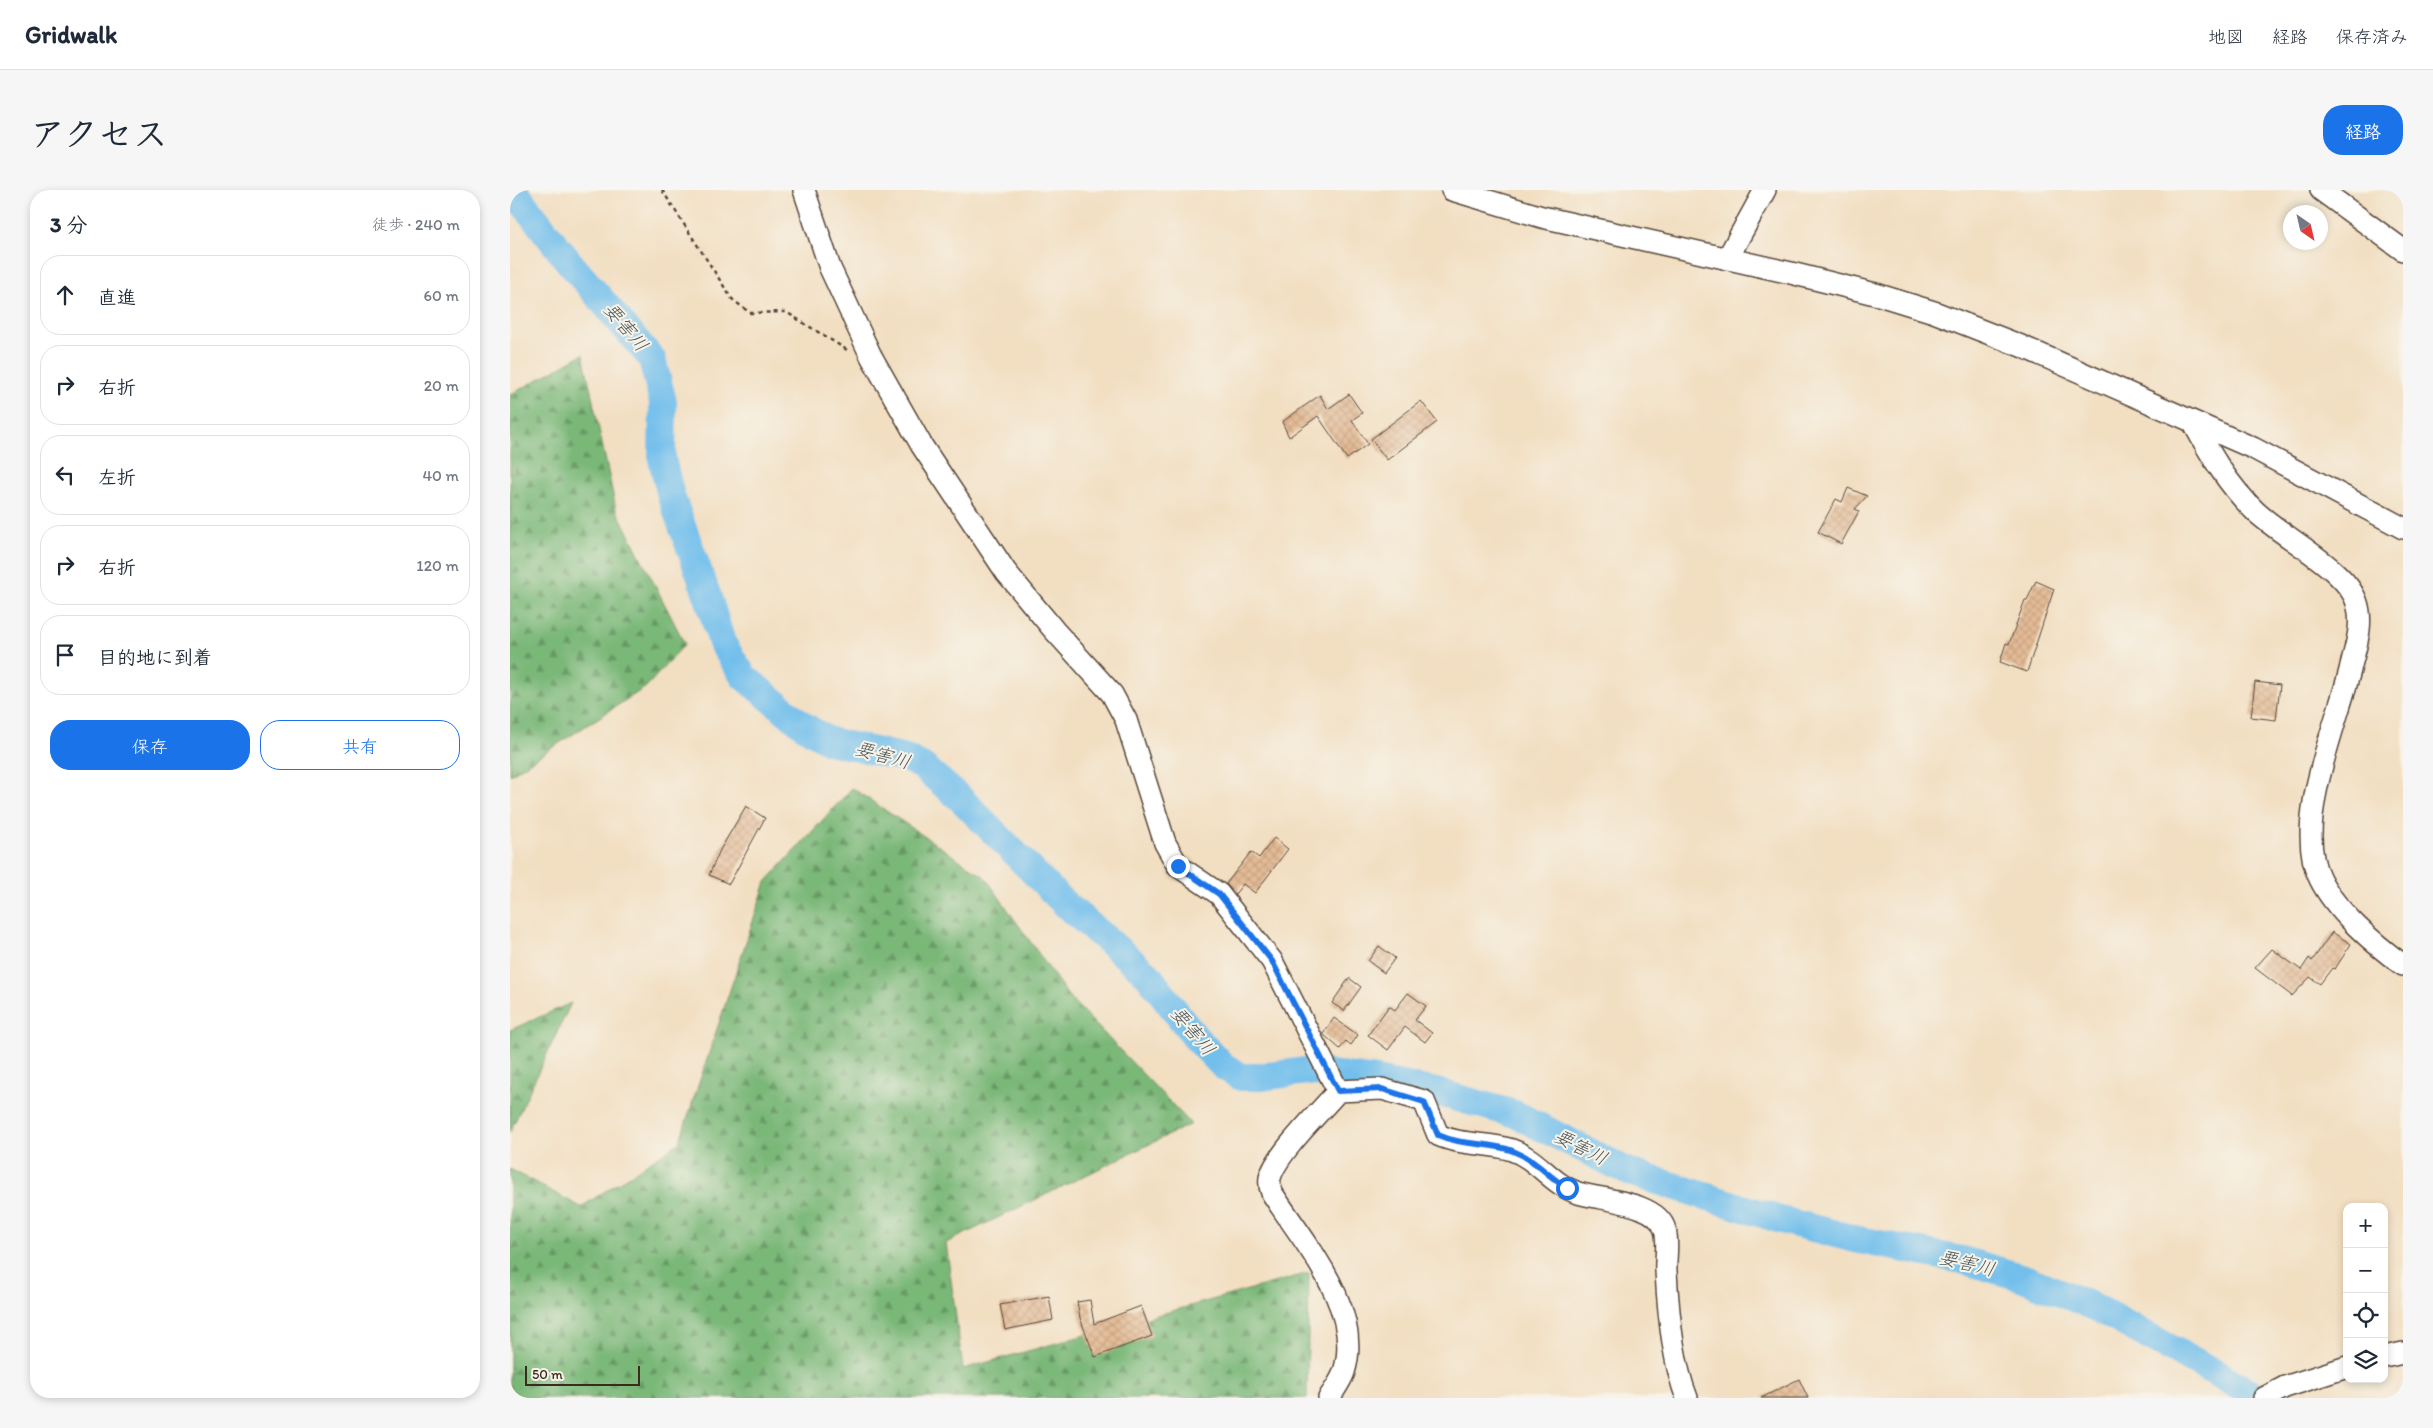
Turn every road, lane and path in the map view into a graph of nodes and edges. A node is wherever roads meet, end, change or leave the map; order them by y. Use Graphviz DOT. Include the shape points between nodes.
graph roads {
  1 [pos="662,190"];
  2 [pos="804,190"];
  3 [pos="1452,190"];
  4 [pos="1765,190"];
  5 [pos="2320,190"];
  6 [pos="2403,250"];
  7 [pos="1727,259"];
  8 [pos="850,351"];
  9 [pos="2193,422"];
  10 [pos="2403,528"];
  11 [pos="2403,965"];
  12 [pos="1331,1076"];
  13 [pos="2403,1353"];
  14 [pos="2388,1356"];
  15 [pos="2343,1368"];
  16 [pos="1329,1398"];
  17 [pos="1687,1398"];
  18 [pos="2264,1398"];
  1 -- 8 [label="path" via="732,299 750,313 786,312"];
  2 -- 12 [label="street" via="838,286 871,356 922,446 1006,572 1112,694 1126,720 1165,843 1178,866 1219,894 1272,961"];
  3 -- 7 [label="street" via="1542,217"];
  4 -- 7 [label="street"];
  5 -- 6 [label="street"];
  7 -- 9 [label="street" via="1879,294 1934,312 2021,346"];
  9 -- 10 [label="street" via="2260,452"];
  9 -- 11 [label="street" via="2214,461 2243,499 2345,581 2357,602 2359,630 2323,762 2312,826 2312,849 2319,878 2332,898"];
  12 -- 16 [label="street" via="1273,1172 1269,1186 1332,1287 1345,1317 1349,1342 1346,1364"];
  12 -- 17 [label="street" via="1424,1102 1438,1135 1459,1142 1511,1150 1525,1156 1567,1188 1631,1205 1659,1218 1666,1230 1667,1289 1678,1371"];
  13 -- 14 [label="street"];
  15 -- 18 [label="street" via="2285,1387"];
}
